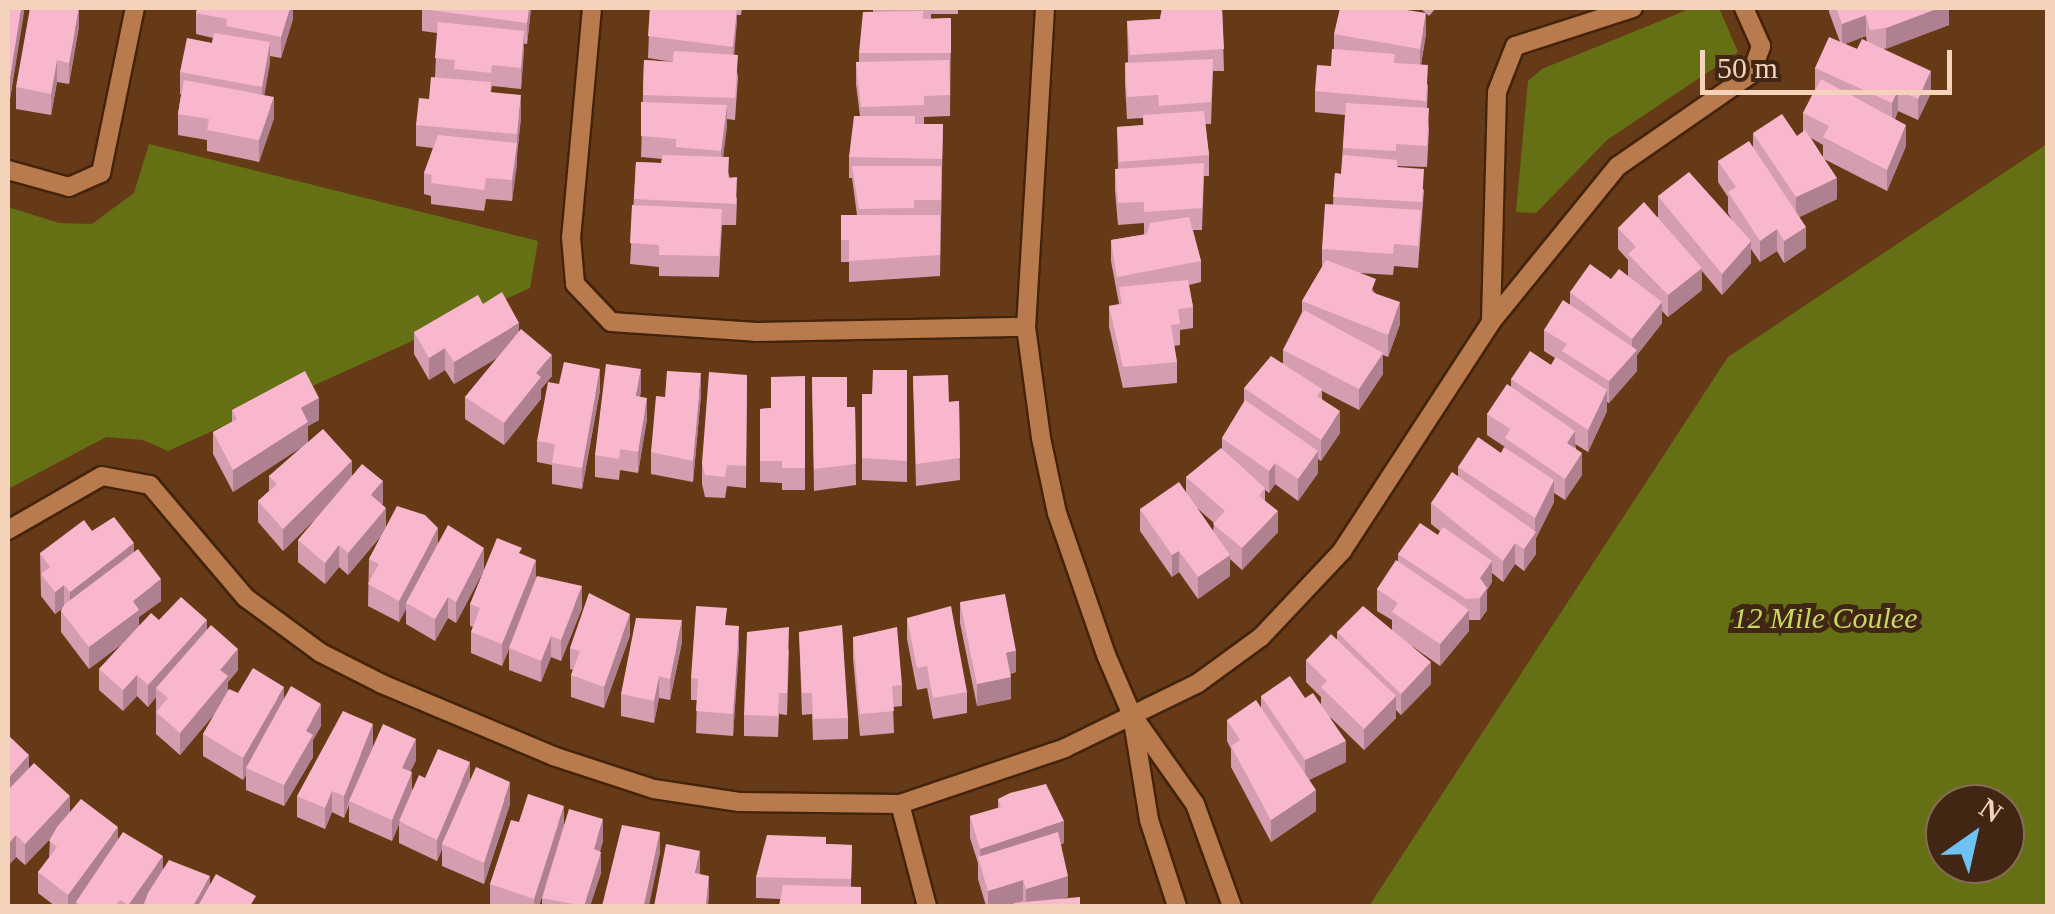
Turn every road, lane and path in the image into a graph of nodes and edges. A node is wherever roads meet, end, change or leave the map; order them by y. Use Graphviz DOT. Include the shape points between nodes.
graph roads {
  1 [pos="135,8"];
  2 [pos="592,8"];
  3 [pos="1045,8"];
  4 [pos="1633,8"];
  5 [pos="1744,8"];
  6 [pos="8,170"];
  7 [pos="1492,322"];
  8 [pos="1026,326"];
  9 [pos="8,530"];
  10 [pos="1132,715"];
  11 [pos="900,804"];
  12 [pos="927,906"];
  13 [pos="1177,906"];
  14 [pos="1232,906"];
  1 -- 6 [label="street" via="101,172 69,186"];
  2 -- 8 [label="street" via="571,237 575,284 611,322 756,332"];
  3 -- 8 [label="street"];
  4 -- 7 [label="street" via="1515,46 1498,92"];
  5 -- 7 [label="street" via="1760,46 1751,74 1618,166 1569,218"];
  7 -- 10 [label="street" via="1318,582 1231,661"];
  8 -- 10 [label="street" via="1058,513"];
  9 -- 11 [label="street" via="102,476 150,485 246,598 320,654 382,684 553,756 654,789 739,802"];
  10 -- 11 [label="street" via="1065,748"];
  10 -- 13 [label="street" via="1149,820"];
  10 -- 14 [label="street" via="1195,804"];
  11 -- 12 [label="street"];
}
